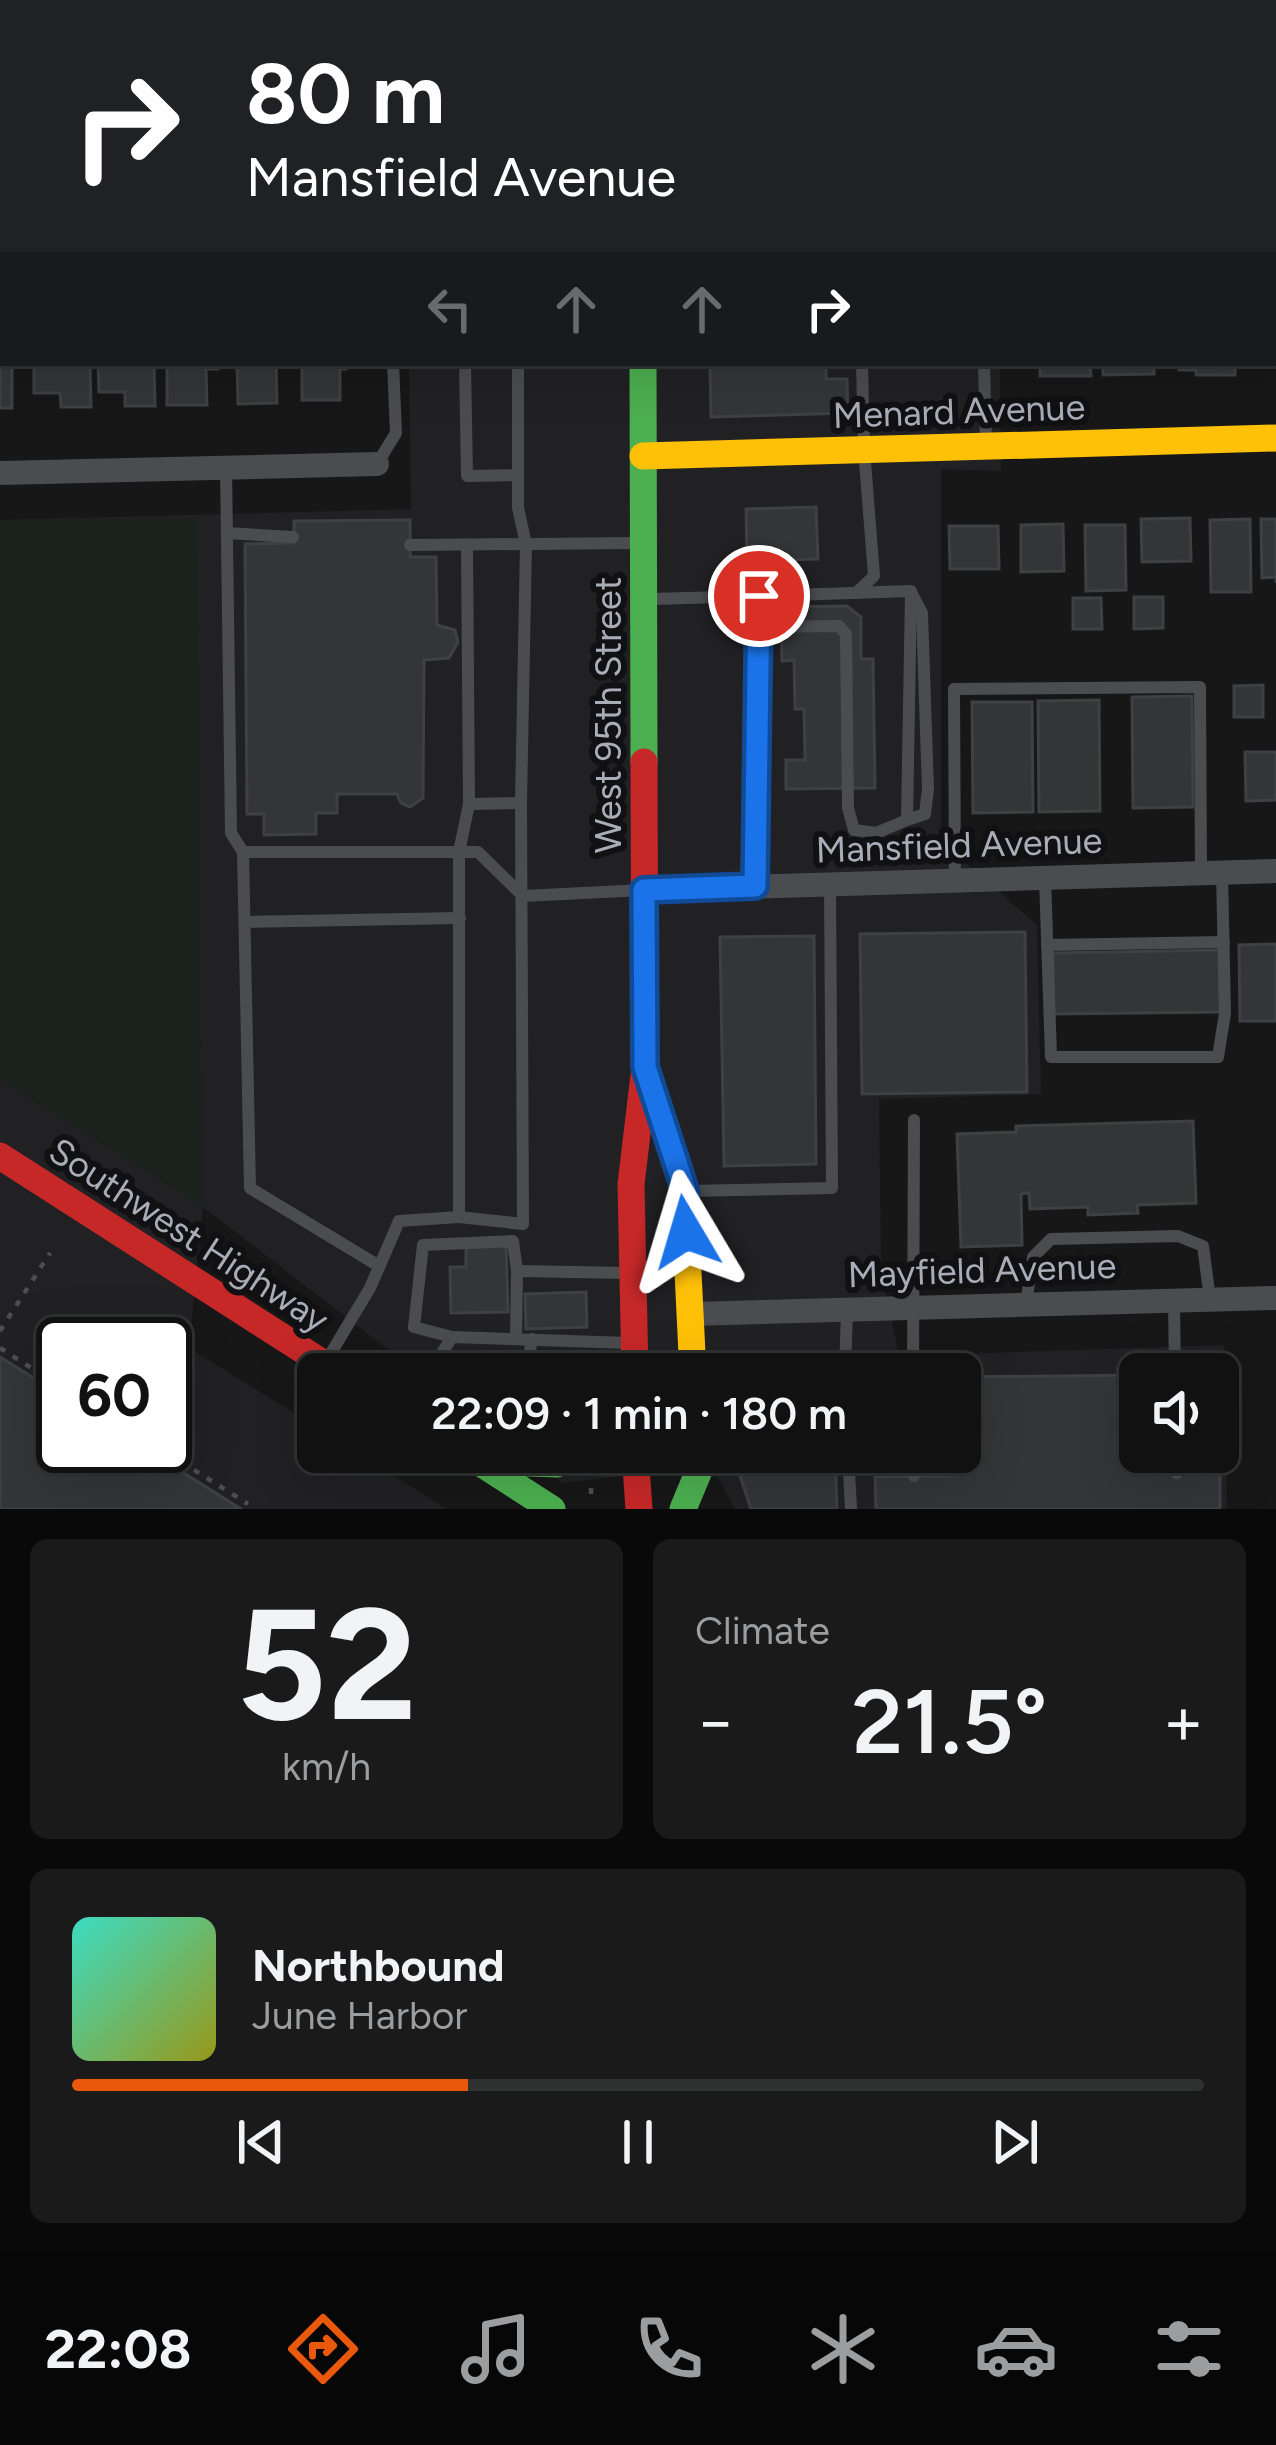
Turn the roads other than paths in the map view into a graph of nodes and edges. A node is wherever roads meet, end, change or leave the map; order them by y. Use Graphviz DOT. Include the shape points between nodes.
graph roads {
  1 [pos="394,366"];
  2 [pos="465,366"];
  3 [pos="518,366"];
  4 [pos="643,366"];
  5 [pos="862,366"];
  6 [pos="984,366"];
  7 [pos="1276,438"];
  8 [pos="986,446"];
  9 [pos="864,449"];
  10 [pos="644,456"];
  11 [pos="376,464"];
  12 [pos="226,468"];
  13 [pos="0,473"];
  14 [pos="518,475"];
  15 [pos="227,533"];
  16 [pos="293,537"];
  17 [pos="644,543"];
  18 [pos="526,544"];
  19 [pos="410,545"];
  20 [pos="467,546"];
  21 [pos="856,593"];
  22 [pos="759,596"];
  23 [pos="644,599"];
  24 [pos="760,627"];
  25 [pos="521,803"];
  26 [pos="469,804"];
  27 [pos="243,852"];
  28 [pos="459,852"];
  29 [pos="1276,871"];
  30 [pos="1212,873"];
  31 [pos="1045,878"];
  32 [pos="955,880"];
  33 [pos="830,884"];
  34 [pos="755,886"];
  35 [pos="644,890"];
  36 [pos="523,896"];
  37 [pos="460,918"];
  38 [pos="244,922"];
  39 [pos="1224,942"];
  40 [pos="1047,945"];
  41 [pos="645,1067"];
  42 [pos="914,1120"];
  43 [pos="0,1156"];
  44 [pos="685,1190"];
  45 [pos="459,1217"];
  46 [pos="380,1266"];
  47 [pos="518,1271"];
  48 [pos="633,1273"];
  49 [pos="1276,1298"];
  50 [pos="1174,1300"];
  51 [pos="1210,1300"];
  52 [pos="1026,1304"];
  53 [pos="912,1308"];
  54 [pos="847,1309"];
  55 [pos="691,1313"];
  56 [pos="452,1337"];
  57 [pos="516,1339"];
  58 [pos="532,1340"];
  59 [pos="635,1343"];
  60 [pos="307,1353"];
  61 [pos="339,1353"];
  62 [pos="442,1353"];
  63 [pos="530,1353"];
  64 [pos="635,1353"];
  65 [pos="692,1353"];
  66 [pos="846,1353"];
  67 [pos="913,1353"];
  68 [pos="1175,1353"];
  69 [pos="483,1473"];
  70 [pos="499,1473"];
  71 [pos="636,1473"];
  72 [pos="694,1473"];
  73 [pos="700,1473"];
  74 [pos="849,1473"];
  75 [pos="506,1509"];
  76 [pos="551,1509"];
  77 [pos="639,1509"];
  78 [pos="683,1509"];
  79 [pos="708,1509"];
  80 [pos="851,1509"];
  1 -- 11 [label="lane" via="396,433"];
  2 -- 14 [label="lane" via="467,476"];
  3 -- 14 [label="lane"];
  4 -- 10 [label="main road, West 95th Street"];
  5 -- 9 [label="lane"];
  6 -- 8 [label="lane"];
  7 -- 8 [label="main road, Menard Avenue"];
  8 -- 9 [label="main road, Menard Avenue"];
  9 -- 10 [label="main road, Menard Avenue"];
  9 -- 21 [label="lane" via="874,576"];
  10 -- 17 [label="main road, West 95th Street"];
  11 -- 12 [label="street"];
  12 -- 13 [label="street"];
  12 -- 15 [label="lane"];
  14 -- 18 [label="lane"];
  15 -- 16 [label="lane"];
  15 -- 27 [label="lane" via="231,833"];
  17 -- 18 [label="lane"];
  17 -- 23 [label="main road, West 95th Street"];
  18 -- 20 [label="lane"];
  18 -- 25 [label="lane"];
  19 -- 20 [label="lane"];
  20 -- 26 [label="lane"];
  21 -- 22 [label="lane"];
  21 -- 24 [label="lane" via="911,591 908,820 876,833 854,830 848,808 846,634 839,626"];
  22 -- 23 [label="lane"];
  22 -- 24 [label="lane"];
  23 -- 35 [label="main road, West 95th Street"];
  24 -- 34 [label="lane"];
  25 -- 26 [label="lane"];
  25 -- 36 [label="lane"];
  26 -- 28 [label="lane"];
  27 -- 28 [label="lane"];
  27 -- 38 [label="lane"];
  28 -- 36 [label="lane" via="478,852"];
  28 -- 37 [label="lane"];
  29 -- 30 [label="street, Mansfield Avenue"];
  30 -- 31 [label="street, Mansfield Avenue"];
  30 -- 32 [label="lane" via="1200,687 954,689"];
  30 -- 39 [label="lane"];
  31 -- 32 [label="street, Mansfield Avenue"];
  31 -- 40 [label="lane"];
  32 -- 33 [label="street, Mansfield Avenue"];
  33 -- 34 [label="street, Mansfield Avenue"];
  33 -- 44 [label="lane" via="832,1188"];
  34 -- 35 [label="street, Mansfield Avenue"];
  35 -- 36 [label="lane"];
  35 -- 41 [label="main road, West 95th Street"];
  36 -- 45 [label="lane" via="523,1224"];
  37 -- 38 [label="lane"];
  37 -- 45 [label="lane"];
  38 -- 46 [label="lane" via="250,1188"];
  39 -- 40 [label="lane"];
  39 -- 40 [label="lane" via="1218,1057 1051,1057"];
  41 -- 44 [label="main road, West 95th Street"];
  41 -- 48 [label="main road, West 95th Street" via="631,1184"];
  42 -- 53 [label="lane"];
  43 -- 60 [label="main road, Southwest Highway"];
  44 -- 55 [label="main road, West 95th Street"];
  45 -- 46 [label="lane" via="400,1221"];
  46 -- 61 [label="lane"];
  47 -- 48 [label="lane"];
  47 -- 56 [label="lane" via="513,1240 423,1245 414,1327"];
  47 -- 57 [label="lane"];
  48 -- 59 [label="main road, West 95th Street"];
  49 -- 51 [label="street, Mayfield Avenue"];
  50 -- 51 [label="street, Mayfield Avenue"];
  50 -- 52 [label="street, Mayfield Avenue"];
  50 -- 68 [label="lane"];
  51 -- 52 [label="lane" via="1203,1246 1178,1236 1051,1239 1033,1257"];
  52 -- 53 [label="street, Mayfield Avenue"];
  53 -- 54 [label="street, Mayfield Avenue"];
  53 -- 67 [label="lane"];
  54 -- 55 [label="street, Mayfield Avenue"];
  54 -- 66 [label="lane"];
  55 -- 65 [label="main road, West 95th Street"];
  56 -- 57 [label="lane"];
  56 -- 62 [label="lane"];
  57 -- 58 [label="lane"];
  58 -- 59 [label="lane"];
  58 -- 63 [label="lane"];
  59 -- 64 [label="main road, West 95th Street"];
  69 -- 75 [label="main road"];
  70 -- 76 [label="main road"];
  71 -- 77 [label="main road"];
  72 -- 78 [label="main road"];
  73 -- 79 [label="main road"];
  74 -- 80 [label="lane"];
}
